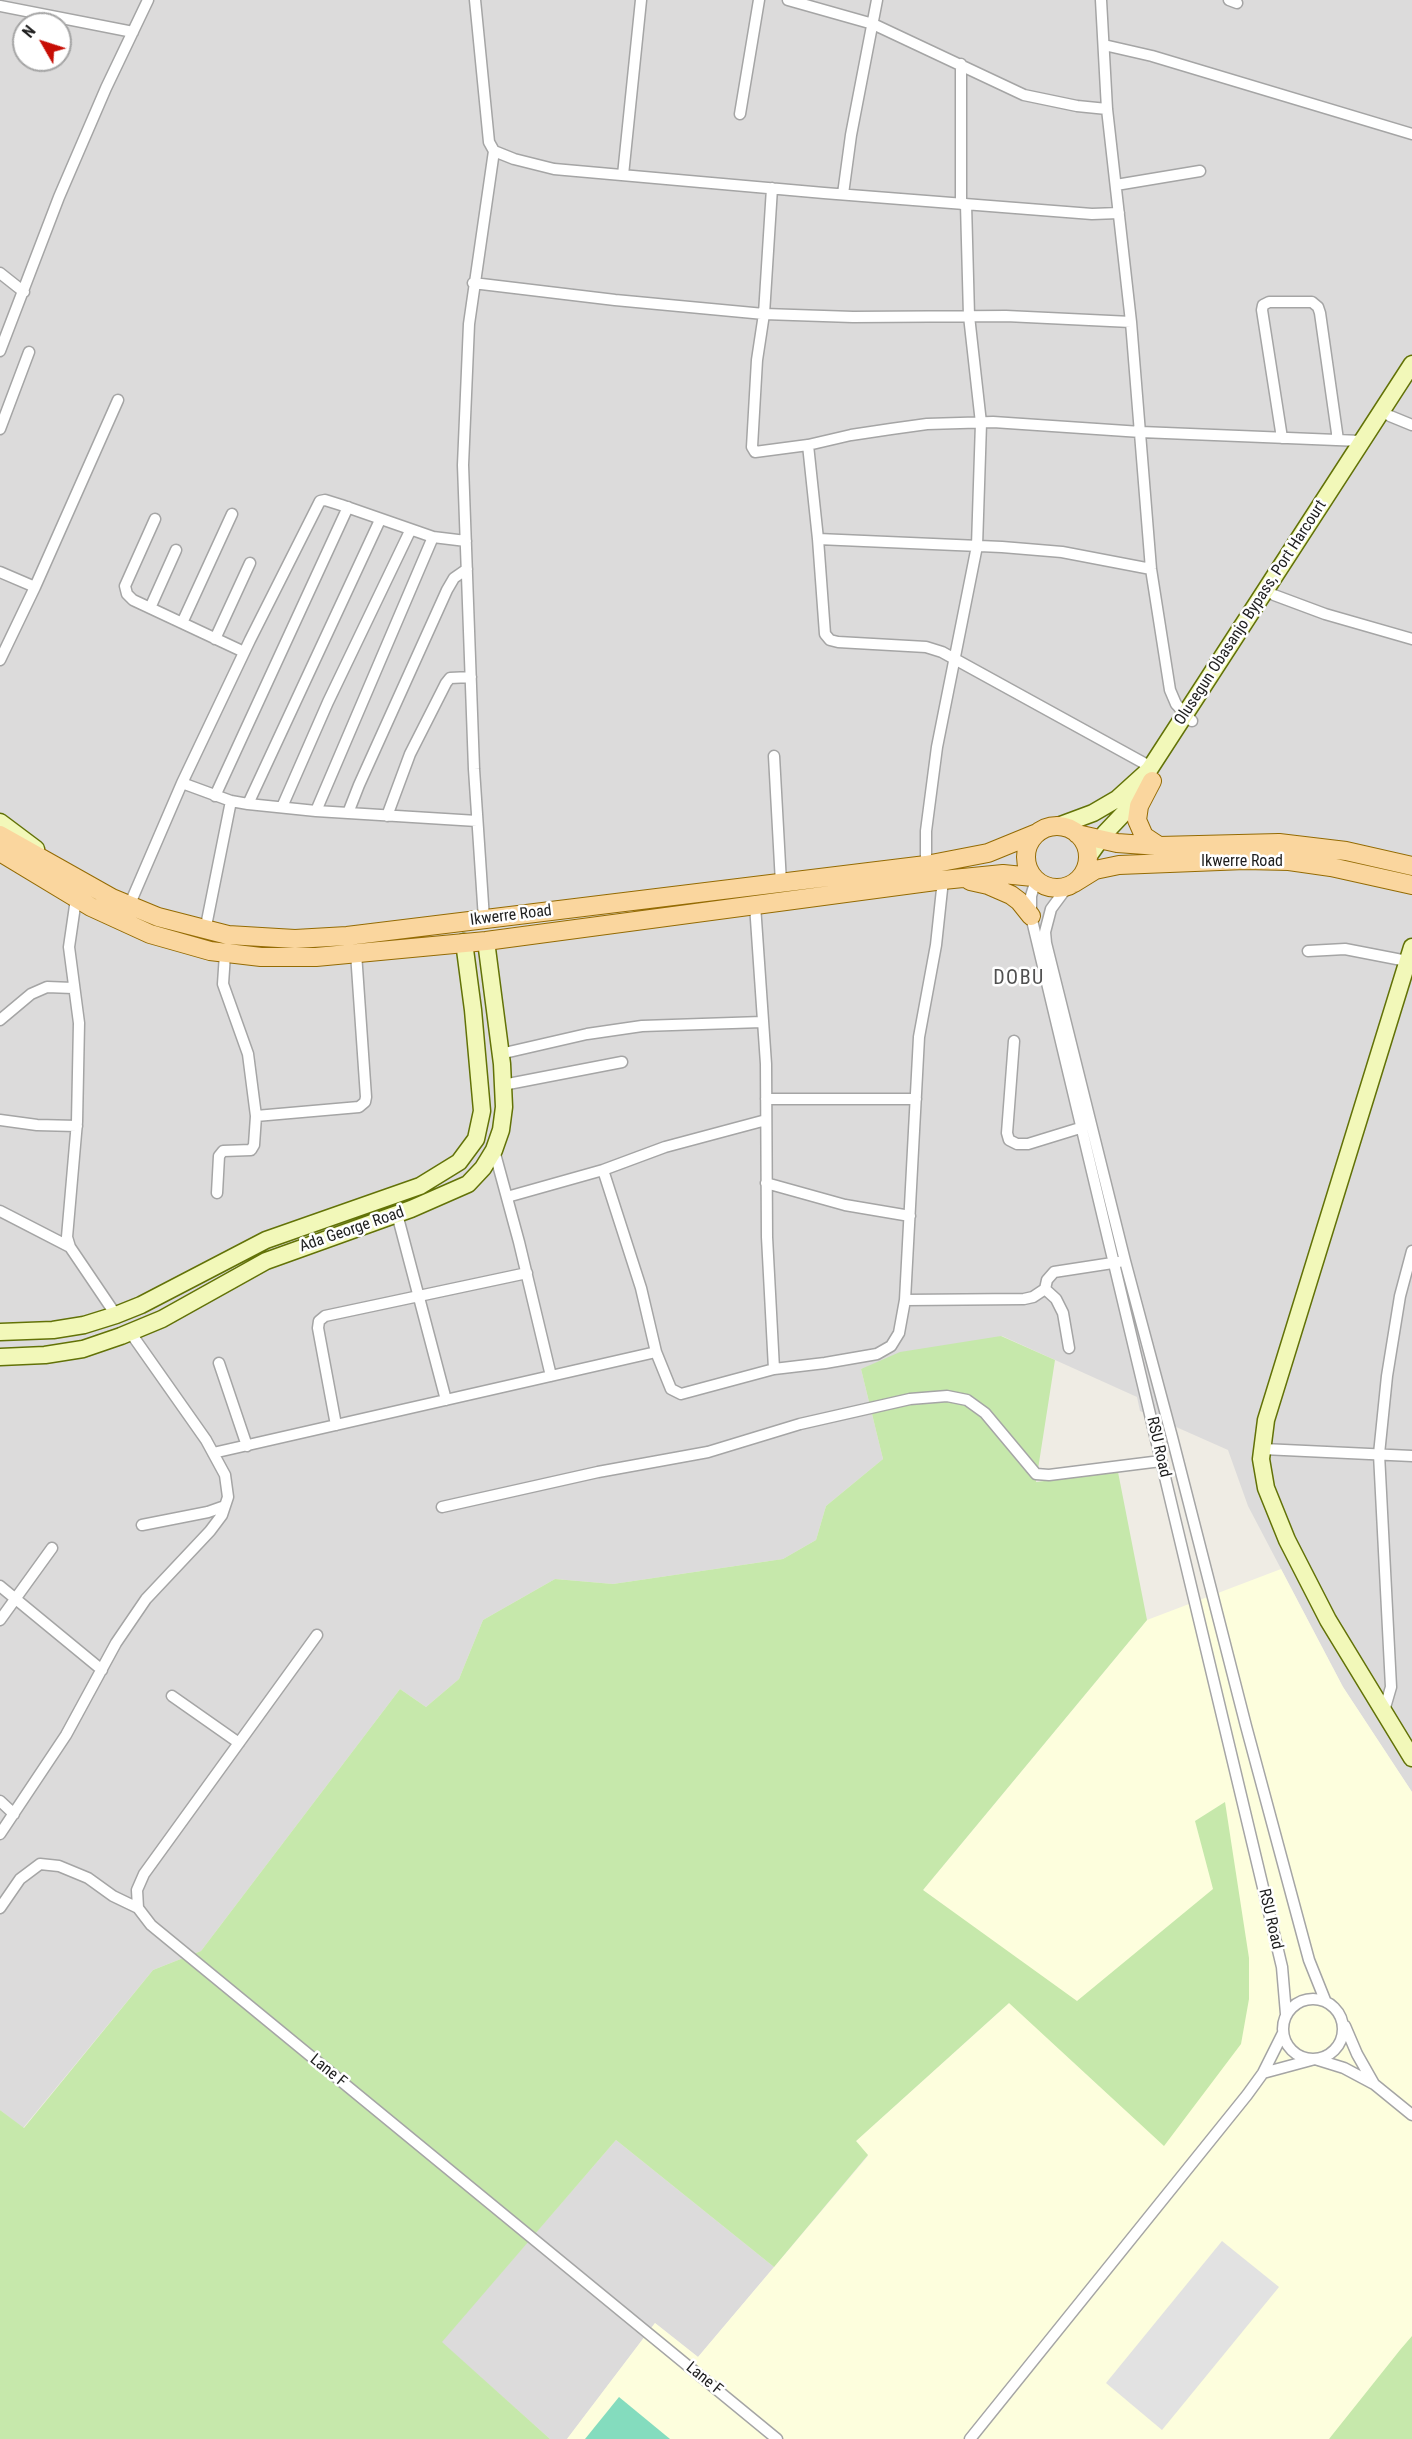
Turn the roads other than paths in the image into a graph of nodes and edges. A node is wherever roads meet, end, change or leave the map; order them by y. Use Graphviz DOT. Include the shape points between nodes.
graph roads {
  1 [pos="148,0"];
  2 [pos="475,0"];
  3 [pos="641,0"];
  4 [pos="759,0"];
  5 [pos="788,0"];
  6 [pos="877,0"];
  7 [pos="1101,0"];
  8 [pos="0,6"];
  9 [pos="873,24"];
  10 [pos="133,32"];
  11 [pos="1104,45"];
  12 [pos="961,64"];
  13 [pos="1107,109"];
  14 [pos="740,114"];
  15 [pos="1412,134"];
  16 [pos="494,151"];
  17 [pos="1200,171"];
  18 [pos="623,175"];
  19 [pos="1116,185"];
  20 [pos="772,188"];
  21 [pos="843,194"];
  22 [pos="964,204"];
  23 [pos="1119,213"];
  24 [pos="0,273"];
  25 [pos="473,282"];
  26 [pos="24,292"];
  27 [pos="764,314"];
  28 [pos="969,316"];
  29 [pos="1131,322"];
  30 [pos="0,351"];
  31 [pos="29,352"];
  32 [pos="1412,364"];
  33 [pos="1412,382"];
  34 [pos="118,400"];
  35 [pos="1390,416"];
  36 [pos="981,423"];
  37 [pos="1412,425"];
  38 [pos="0,429"];
  39 [pos="1141,432"];
  40 [pos="1282,438"];
  41 [pos="1338,440"];
  42 [pos="1361,441"];
  43 [pos="808,446"];
  44 [pos="348,507"];
  45 [pos="232,514"];
  46 [pos="155,519"];
  47 [pos="380,520"];
  48 [pos="410,531"];
  49 [pos="433,537"];
  50 [pos="818,539"];
  51 [pos="466,542"];
  52 [pos="977,546"];
  53 [pos="176,550"];
  54 [pos="250,563"];
  55 [pos="467,569"];
  56 [pos="1151,569"];
  57 [pos="0,572"];
  58 [pos="35,587"];
  59 [pos="1274,595"];
  60 [pos="150,608"];
  61 [pos="182,623"];
  62 [pos="215,639"];
  63 [pos="1412,639"];
  64 [pos="244,652"];
  65 [pos="955,659"];
  66 [pos="0,660"];
  67 [pos="471,677"];
  68 [pos="1189,718"];
  69 [pos="774,756"];
  70 [pos="1152,774"];
  71 [pos="182,783"];
  72 [pos="215,796"];
  73 [pos="231,801"];
  74 [pos="248,804"];
  75 [pos="282,807"];
  76 [pos="316,811"];
  77 [pos="348,813"];
  78 [pos="387,816"];
  79 [pos="477,820"];
  80 [pos="0,822"];
  81 [pos="1058,826"];
  82 [pos="1038,833"];
  83 [pos="1077,834"];
  84 [pos="0,836"];
  85 [pos="1100,840"];
  86 [pos="1159,846"];
  87 [pos="0,852"];
  88 [pos="1088,857"];
  89 [pos="0,859"];
  90 [pos="926,865"];
  91 [pos="1412,866"];
  92 [pos="26,868"];
  93 [pos="60,870"];
  94 [pos="1034,878"];
  95 [pos="948,879"];
  96 [pos="781,883"];
  97 [pos="1071,884"];
  98 [pos="1412,885"];
  99 [pos="76,898"];
  100 [pos="755,905"];
  101 [pos="129,906"];
  102 [pos="1030,916"];
  103 [pos="484,919"];
  104 [pos="205,931"];
  105 [pos="486,941"];
  106 [pos="464,942"];
  107 [pos="1308,951"];
  108 [pos="356,953"];
  109 [pos="225,954"];
  110 [pos="1410,954"];
  111 [pos="73,988"];
  112 [pos="0,1020"];
  113 [pos="762,1022"];
  114 [pos="1014,1041"];
  115 [pos="500,1054"];
  116 [pos="622,1062"];
  117 [pos="503,1084"];
  118 [pos="766,1099"];
  119 [pos="916,1100"];
  120 [pos="256,1116"];
  121 [pos="0,1120"];
  122 [pos="766,1120"];
  123 [pos="77,1126"];
  124 [pos="1080,1128"];
  125 [pos="494,1150"];
  126 [pos="603,1170"];
  127 [pos="766,1183"];
  128 [pos="217,1193"];
  129 [pos="507,1197"];
  130 [pos="0,1211"];
  131 [pos="398,1214"];
  132 [pos="910,1216"];
  133 [pos="70,1247"];
  134 [pos="1412,1251"];
  135 [pos="1119,1262"];
  136 [pos="526,1273"];
  137 [pos="1045,1289"];
  138 [pos="419,1296"];
  139 [pos="905,1300"];
  140 [pos="116,1315"];
  141 [pos="0,1332"];
  142 [pos="130,1332"];
  143 [pos="1069,1348"];
  144 [pos="656,1352"];
  145 [pos="0,1357"];
  146 [pos="219,1363"];
  147 [pos="774,1369"];
  148 [pos="551,1376"];
  149 [pos="446,1400"];
  150 [pos="336,1425"];
  151 [pos="247,1446"];
  152 [pos="1263,1449"];
  153 [pos="213,1454"];
  154 [pos="1379,1454"];
  155 [pos="1412,1456"];
  156 [pos="1161,1461"];
  157 [pos="225,1506"];
  158 [pos="442,1507"];
  159 [pos="142,1525"];
  160 [pos="52,1548"];
  161 [pos="0,1586"];
  162 [pos="14,1599"];
  163 [pos="0,1620"];
  164 [pos="317,1635"];
  165 [pos="102,1670"];
  166 [pos="172,1696"];
  167 [pos="1384,1711"];
  168 [pos="238,1743"];
  169 [pos="1412,1758"];
  170 [pos="0,1801"];
  171 [pos="14,1814"];
  172 [pos="0,1834"];
  173 [pos="0,1908"];
  174 [pos="138,1908"];
  175 [pos="1325,2000"];
  176 [pos="1286,2014"];
  177 [pos="1343,2020"];
  178 [pos="1283,2032"];
  179 [pos="1315,2059"];
  180 [pos="1263,2073"];
  181 [pos="1374,2084"];
  182 [pos="1412,2115"];
  183 [pos="777,2439"];
  184 [pos="970,2439"];
  1 -- 10 [label="street"];
  2 -- 16 [label="street" via="485,114"];
  3 -- 18 [label="street"];
  4 -- 14 [label="street"];
  5 -- 9 [label="street"];
  6 -- 9 [label="street"];
  7 -- 11 [label="street"];
  8 -- 10 [label="street"];
  9 -- 12 [label="street"];
  9 -- 21 [label="street"];
  10 -- 26 [label="street" via="59,197"];
  11 -- 13 [label="street"];
  11 -- 15 [label="street"];
  12 -- 13 [label="street" via="1024,95"];
  12 -- 22 [label="street"];
  13 -- 19 [label="street"];
  16 -- 18 [label="street" via="554,169"];
  16 -- 25 [label="street"];
  17 -- 19 [label="street"];
  18 -- 20 [label="street"];
  19 -- 23 [label="street"];
  20 -- 21 [label="street"];
  20 -- 27 [label="street"];
  21 -- 22 [label="street"];
  22 -- 23 [label="street"];
  22 -- 28 [label="street"];
  23 -- 29 [label="street"];
  24 -- 26 [label="street"];
  25 -- 27 [label="street"];
  25 -- 51 [label="street" via="462,465"];
  26 -- 30 [label="street"];
  27 -- 28 [label="street"];
  27 -- 43 [label="street" via="752,447 759,453"];
  28 -- 29 [label="street"];
  28 -- 36 [label="street"];
  29 -- 39 [label="street"];
  31 -- 38 [label="street"];
  32 -- 42 [label="street, Olusegun Obasanjo Bypass, Port Harcourt"];
  33 -- 35 [label="street, Olusegun Obasanjo Bypass, Port Harcourt"];
  34 -- 58 [label="street"];
  35 -- 37 [label="street"];
  35 -- 59 [label="street, Olusegun Obasanjo Bypass, Port Harcourt"];
  36 -- 39 [label="street"];
  36 -- 43 [label="street" via="900,428"];
  36 -- 52 [label="street"];
  39 -- 40 [label="street"];
  39 -- 56 [label="street"];
  40 -- 41 [label="street"];
  40 -- 41 [label="street" via="1263,305 1312,302 1320,313"];
  41 -- 42 [label="street"];
  42 -- 68 [label="street, Olusegun Obasanjo Bypass, Port Harcourt"];
  43 -- 50 [label="street"];
  44 -- 47 [label="street"];
  44 -- 64 [label="street" via="320,501"];
  44 -- 72 [label="street"];
  45 -- 61 [label="street"];
  46 -- 60 [label="street" via="125,586 133,600"];
  47 -- 48 [label="street"];
  47 -- 74 [label="street"];
  48 -- 49 [label="street"];
  48 -- 75 [label="street"];
  49 -- 51 [label="street"];
  49 -- 76 [label="street"];
  50 -- 52 [label="street"];
  50 -- 65 [label="street" via="825,634 830,640 926,647"];
  51 -- 55 [label="street"];
  52 -- 56 [label="street" via="1062,552"];
  52 -- 65 [label="street"];
  53 -- 60 [label="street"];
  54 -- 62 [label="street"];
  55 -- 67 [label="street"];
  55 -- 77 [label="street" via="454,578 447,590"];
  56 -- 68 [label="street" via="1170,690"];
  57 -- 58 [label="street"];
  58 -- 66 [label="street"];
  59 -- 63 [label="street"];
  59 -- 68 [label="street, Olusegun Obasanjo Bypass, Port Harcourt"];
  60 -- 61 [label="street"];
  61 -- 62 [label="street"];
  62 -- 64 [label="street"];
  64 -- 71 [label="street"];
  65 -- 70 [label="street"];
  65 -- 90 [label="street" via="926,831"];
  67 -- 78 [label="street" via="450,678 446,683 410,754"];
  67 -- 79 [label="street"];
  68 -- 70 [label="street, Olusegun Obasanjo Bypass, Port Harcourt"];
  69 -- 96 [label="street"];
  70 -- 81 [label="street, Olusegun Obasanjo Bypass, Port Harcourt" via="1117,800"];
  70 -- 85 [label="street, Olusegun Obasanjo Bypass, Port Harcourt"];
  70 -- 86 [label="main road" via="1137,820 1144,836"];
  71 -- 72 [label="street"];
  71 -- 101 [label="street"];
  72 -- 73 [label="street"];
  73 -- 74 [label="street"];
  73 -- 104 [label="street"];
  74 -- 75 [label="street"];
  75 -- 76 [label="street"];
  76 -- 77 [label="street"];
  77 -- 78 [label="street"];
  78 -- 79 [label="street"];
  79 -- 103 [label="street"];
  80 -- 93 [label="street"];
  81 -- 82 [label="main road"];
  81 -- 83 [label="main road"];
  82 -- 90 [label="main road, Ikwerre Road" via="988,853"];
  82 -- 94 [label="main road" via="1027,849 1026,859"];
  83 -- 85 [label="main road, Ikwerre Road"];
  83 -- 88 [label="main road"];
  84 -- 93 [label="main road, Ikwerre Road"];
  85 -- 86 [label="main road, Ikwerre Road"];
  85 -- 88 [label="street, Olusegun Obasanjo Bypass, Port Harcourt"];
  86 -- 91 [label="main road, Ikwerre Road" via="1279,843 1347,851"];
  87 -- 92 [label="main road, Ikwerre Road"];
  88 -- 97 [label="main road" via="1081,876"];
  89 -- 92 [label="street"];
  90 -- 96 [label="main road, Ikwerre Road"];
  92 -- 99 [label="main road, Ikwerre Road"];
  93 -- 101 [label="main road, Ikwerre Road"];
  94 -- 95 [label="main road, Ikwerre Road" via="1003,874"];
  94 -- 97 [label="main road" via="1049,887"];
  94 -- 102 [label="street, RSU Road"];
  95 -- 100 [label="main road, Ikwerre Road"];
  95 -- 102 [label="main road" via="988,885 1011,895"];
  95 -- 119 [label="street" via="919,1037"];
  96 -- 103 [label="main road, Ikwerre Road"];
  97 -- 98 [label="main road, Ikwerre Road" via="1095,870 1119,865 1245,860 1331,867"];
  97 -- 135 [label="street, RSU Road" via="1051,909 1046,944"];
  99 -- 109 [label="main road, Ikwerre Road" via="150,934"];
  99 -- 111 [label="street" via="69,947"];
  100 -- 105 [label="main road, Ikwerre Road"];
  100 -- 113 [label="street"];
  101 -- 104 [label="main road, Ikwerre Road"];
  102 -- 124 [label="street, RSU Road"];
  103 -- 104 [label="main road, Ikwerre Road" via="295,939"];
  105 -- 106 [label="main road, Ikwerre Road"];
  105 -- 115 [label="street, Ada George Road"];
  106 -- 108 [label="main road, Ikwerre Road"];
  106 -- 140 [label="street, Ada George Road" via="482,1111 476,1139 459,1162 420,1186 266,1240"];
  107 -- 110 [label="street" via="1345,949"];
  108 -- 109 [label="main road, Ikwerre Road" via="289,958"];
  108 -- 120 [label="street" via="365,1102 359,1107"];
  109 -- 120 [label="street" via="223,984 248,1054"];
  110 -- 152 [label="street" via="1266,1420"];
  111 -- 112 [label="street" via="47,987 31,994"];
  111 -- 123 [label="street" via="79,1023"];
  113 -- 115 [label="street" via="642,1026"];
  113 -- 118 [label="street"];
  114 -- 124 [label="street" via="1009,1140 1028,1144"];
  115 -- 117 [label="street, Ada George Road"];
  116 -- 117 [label="street"];
  117 -- 125 [label="street, Ada George Road" via="501,1130"];
  118 -- 119 [label="street"];
  118 -- 122 [label="street"];
  119 -- 132 [label="street"];
  120 -- 128 [label="street" via="251,1150 223,1151 219,1156"];
  121 -- 123 [label="street"];
  122 -- 126 [label="street" via="665,1147"];
  122 -- 127 [label="street"];
  123 -- 133 [label="street" via="67,1237"];
  124 -- 135 [label="street, RSU Road"];
  125 -- 129 [label="street"];
  125 -- 131 [label="street, Ada George Road" via="468,1184"];
  126 -- 129 [label="street"];
  126 -- 144 [label="street" via="641,1288"];
  127 -- 132 [label="street" via="845,1205"];
  127 -- 147 [label="street"];
  129 -- 136 [label="street"];
  130 -- 133 [label="street"];
  131 -- 138 [label="street"];
  131 -- 142 [label="street, Ada George Road" via="266,1261 162,1319"];
  132 -- 139 [label="street"];
  133 -- 140 [label="street"];
  134 -- 154 [label="street" via="1400,1296"];
  135 -- 137 [label="street" via="1054,1272"];
  135 -- 156 [label="street, RSU Road"];
  135 -- 175 [label="street, RSU Road" via="1172,1437 1252,1749 1310,1960"];
  136 -- 138 [label="street"];
  136 -- 148 [label="street"];
  137 -- 139 [label="street" via="1024,1299"];
  137 -- 143 [label="street" via="1063,1312"];
  138 -- 149 [label="street"];
  138 -- 150 [label="street" via="325,1316 319,1321"];
  139 -- 147 [label="street" via="899,1333 891,1346 877,1354"];
  140 -- 141 [label="street, Ada George Road" via="53,1330"];
  142 -- 145 [label="street, Ada George Road" via="83,1349 45,1356"];
  142 -- 153 [label="street"];
  144 -- 147 [label="street" via="671,1389 681,1394"];
  144 -- 148 [label="street"];
  146 -- 151 [label="street"];
  148 -- 149 [label="street"];
  149 -- 150 [label="street"];
  150 -- 151 [label="street"];
  151 -- 153 [label="street"];
  152 -- 154 [label="street"];
  152 -- 167 [label="street" via="1266,1488 1287,1539 1328,1620"];
  153 -- 157 [label="street" via="225,1475"];
  154 -- 155 [label="street"];
  154 -- 167 [label="street" via="1391,1687"];
  156 -- 158 [label="street" via="1036,1474 985,1413 967,1400 947,1396 910,1399 800,1424 708,1452"];
  156 -- 176 [label="street, RSU Road" via="1282,1967"];
  157 -- 159 [label="street"];
  157 -- 165 [label="street" via="210,1531 146,1599"];
  160 -- 162 [label="street"];
  161 -- 162 [label="street"];
  162 -- 163 [label="street"];
  162 -- 165 [label="street"];
  164 -- 168 [label="street"];
  165 -- 171 [label="street" via="66,1735"];
  166 -- 168 [label="street"];
  167 -- 169 [label="street"];
  168 -- 174 [label="street" via="144,1874 137,1890"];
  170 -- 171 [label="street"];
  171 -- 172 [label="street"];
  173 -- 174 [label="street" via="20,1879 39,1864 59,1866 88,1878"];
  174 -- 183 [label="street, Lane F" via="151,1925"];
  175 -- 176 [label="street" via="1307,1998"];
  175 -- 177 [label="street"];
  176 -- 178 [label="street"];
  177 -- 179 [label="street" via="1338,2046"];
  177 -- 181 [label="street"];
  178 -- 179 [label="street" via="1297,2055"];
  178 -- 180 [label="street"];
  179 -- 180 [label="street"];
  179 -- 181 [label="street" via="1344,2068"];
  180 -- 184 [label="street"];
  181 -- 182 [label="street"];
}
